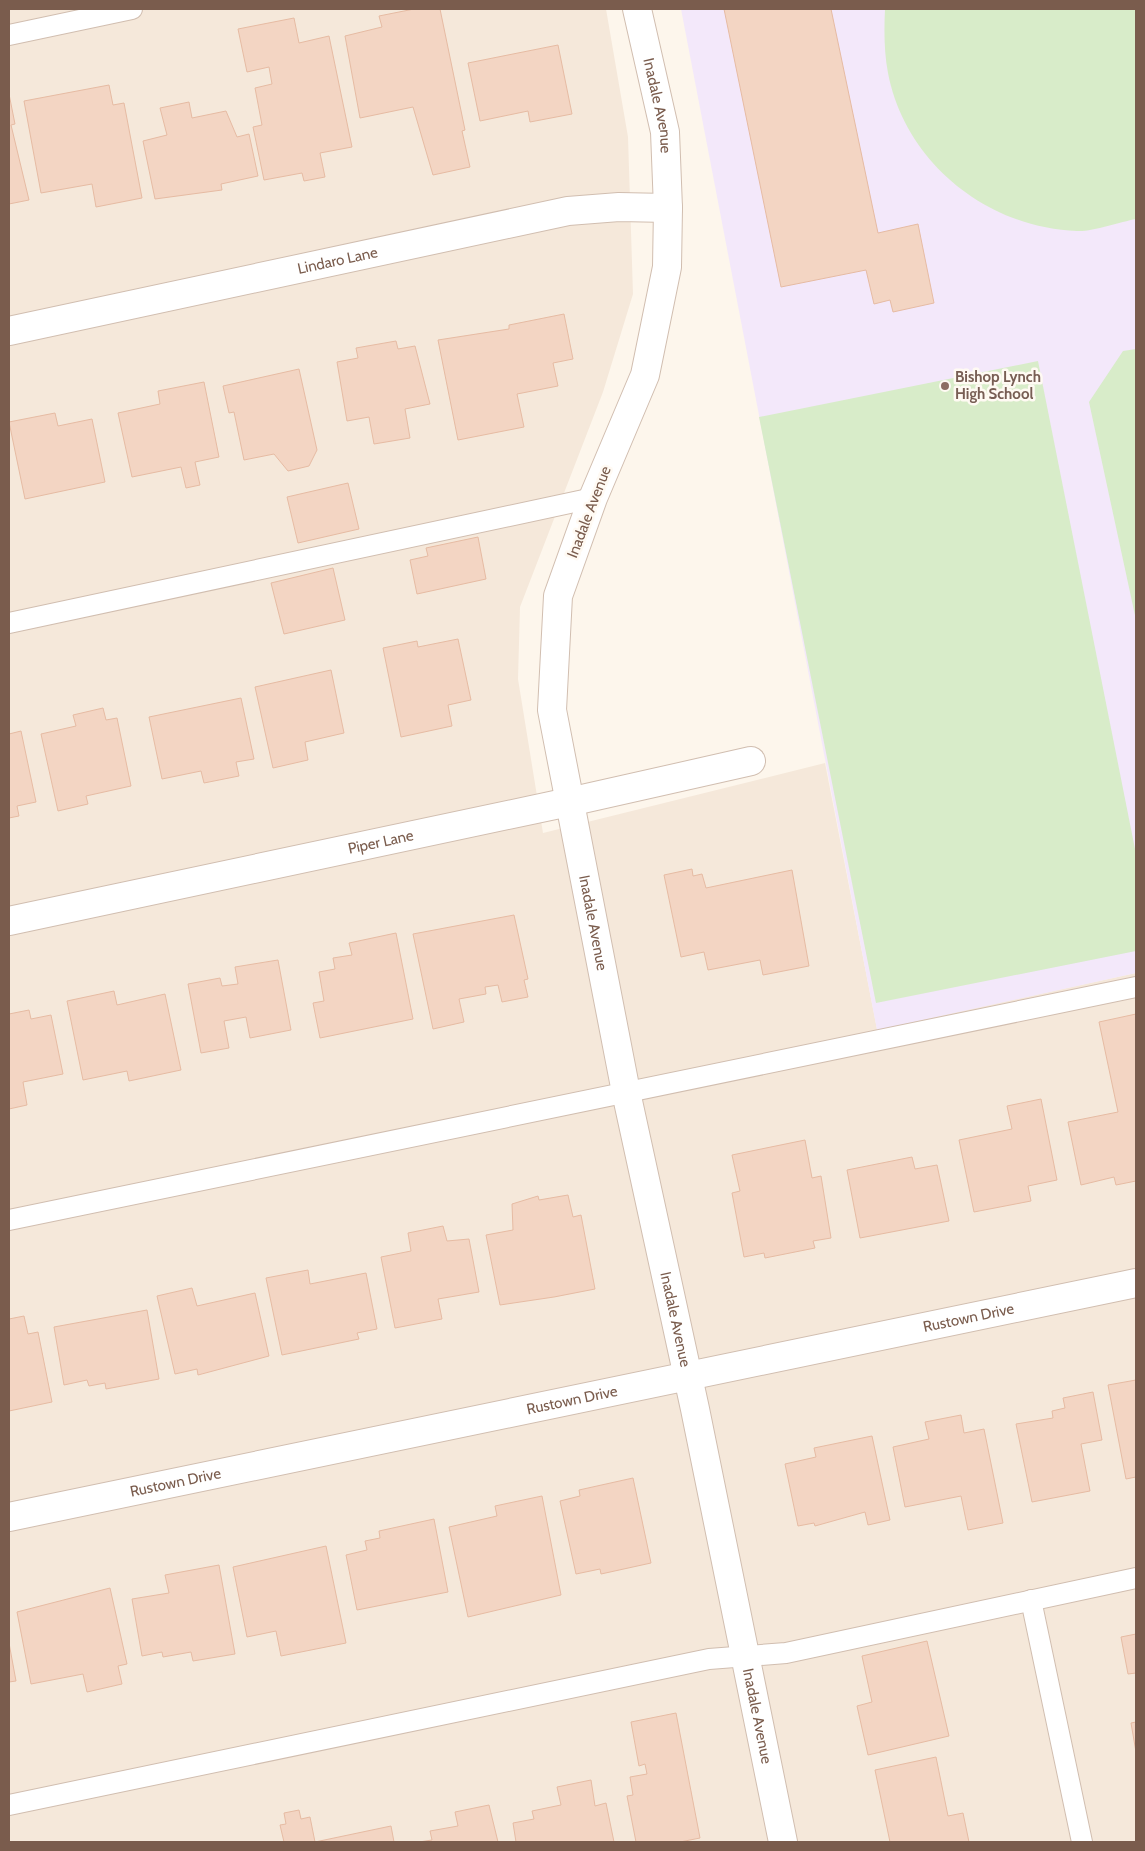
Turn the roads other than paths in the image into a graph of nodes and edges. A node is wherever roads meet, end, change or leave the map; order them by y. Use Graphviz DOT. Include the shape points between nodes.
graph roads {
  1 [pos="132,9"];
  2 [pos="637,9"];
  3 [pos="9,35"];
  4 [pos="668,208"];
  5 [pos="9,331"];
  6 [pos="593,498"];
  7 [pos="9,623"];
  8 [pos="751,761"];
  9 [pos="569,802"];
  10 [pos="9,921"];
  11 [pos="1136,986"];
  12 [pos="626,1092"];
  13 [pos="9,1220"];
  14 [pos="1136,1283"];
  15 [pos="688,1375"];
  16 [pos="9,1517"];
  17 [pos="1136,1578"];
  18 [pos="1031,1600"];
  19 [pos="746,1656"];
  20 [pos="9,1805"];
  21 [pos="783,1842"];
  22 [pos="1082,1842"];
  1 -- 3 [label="lane"];
  2 -- 4 [label="street, Inadale Avenue" via="665,132"];
  4 -- 5 [label="street, Lindaro Lane" via="568,211"];
  4 -- 6 [label="street, Inadale Avenue" via="667,266 645,375"];
  6 -- 7 [label="lane"];
  6 -- 9 [label="street, Inadale Avenue" via="558,596 552,710"];
  8 -- 9 [label="street, Piper Lane"];
  9 -- 10 [label="street, Piper Lane"];
  9 -- 12 [label="street, Inadale Avenue"];
  11 -- 12 [label="lane"];
  12 -- 13 [label="lane"];
  12 -- 15 [label="street, Inadale Avenue"];
  14 -- 15 [label="street, Rustown Drive"];
  15 -- 16 [label="street, Rustown Drive"];
  15 -- 19 [label="street, Inadale Avenue"];
  17 -- 18 [label="lane"];
  18 -- 19 [label="lane" via="786,1653"];
  18 -- 22 [label="lane"];
  19 -- 20 [label="lane" via="709,1659"];
  19 -- 21 [label="street, Inadale Avenue"];
}
